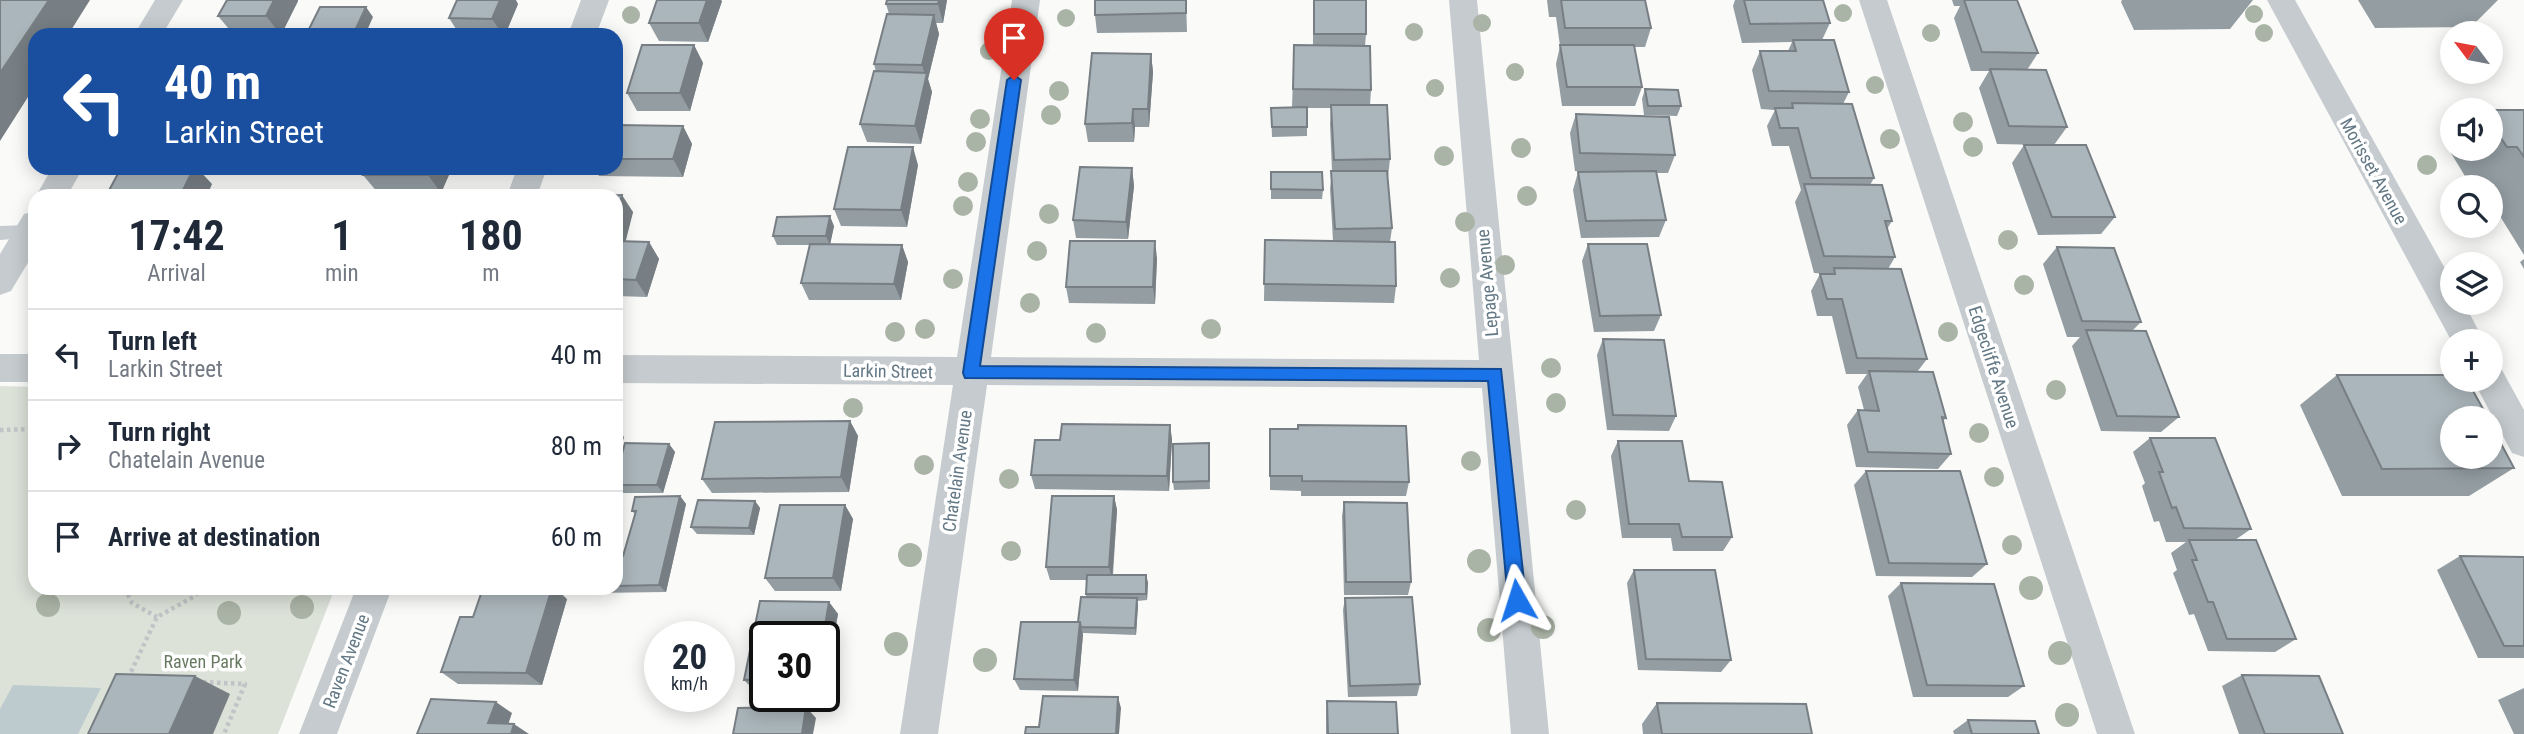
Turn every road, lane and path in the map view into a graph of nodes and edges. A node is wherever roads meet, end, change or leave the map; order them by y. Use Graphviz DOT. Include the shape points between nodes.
graph roads {
  1 [pos="169,0"];
  2 [pos="595,0"];
  3 [pos="1026,0"];
  4 [pos="1463,0"];
  5 [pos="1873,0"];
  6 [pos="2281,0"];
  7 [pos="152,28"];
  8 [pos="585,28"];
  9 [pos="21,229"];
  10 [pos="0,282"];
  11 [pos="2461,329"];
  12 [pos="0,369"];
  13 [pos="28,369"];
  14 [pos="623,369"];
  15 [pos="971,373"];
  16 [pos="1495,374"];
  17 [pos="2497,392"];
  18 [pos="28,429"];
  19 [pos="0,430"];
  20 [pos="2524,442"];
  21 [pos="128,595"];
  22 [pos="196,595"];
  23 [pos="371,595"];
  24 [pos="157,617"];
  25 [pos="128,677"];
  26 [pos="141,678"];
  27 [pos="193,681"];
  28 [pos="123,689"];
  29 [pos="224,734"];
  30 [pos="318,734"];
  31 [pos="919,734"];
  32 [pos="1530,734"];
  33 [pos="2116,734"];
  1 -- 7 [label="street"];
  2 -- 8 [label="street"];
  3 -- 15 [label="street, Chatelain Avenue"];
  4 -- 16 [label="street, Lepage Avenue"];
  5 -- 33 [label="street, Edgecliffe Avenue"];
  6 -- 11 [label="street, Morisset Avenue"];
  9 -- 10 [label="street"];
  12 -- 13 [label="street"];
  14 -- 15 [label="street, Larkin Street"];
  15 -- 16 [label="street, Larkin Street"];
  15 -- 31 [label="street, Chatelain Avenue"];
  16 -- 32 [label="street, Lepage Avenue"];
  17 -- 20 [label="street"];
  18 -- 19 [label="path"];
  21 -- 24 [label="path" via="132,603"];
  22 -- 24 [label="path"];
  23 -- 30 [label="street, Raven Avenue"];
  24 -- 25 [label="path"];
  25 -- 26 [label="path"];
  25 -- 28 [label="path"];
  27 -- 29 [label="path" via="245,684"];
}
